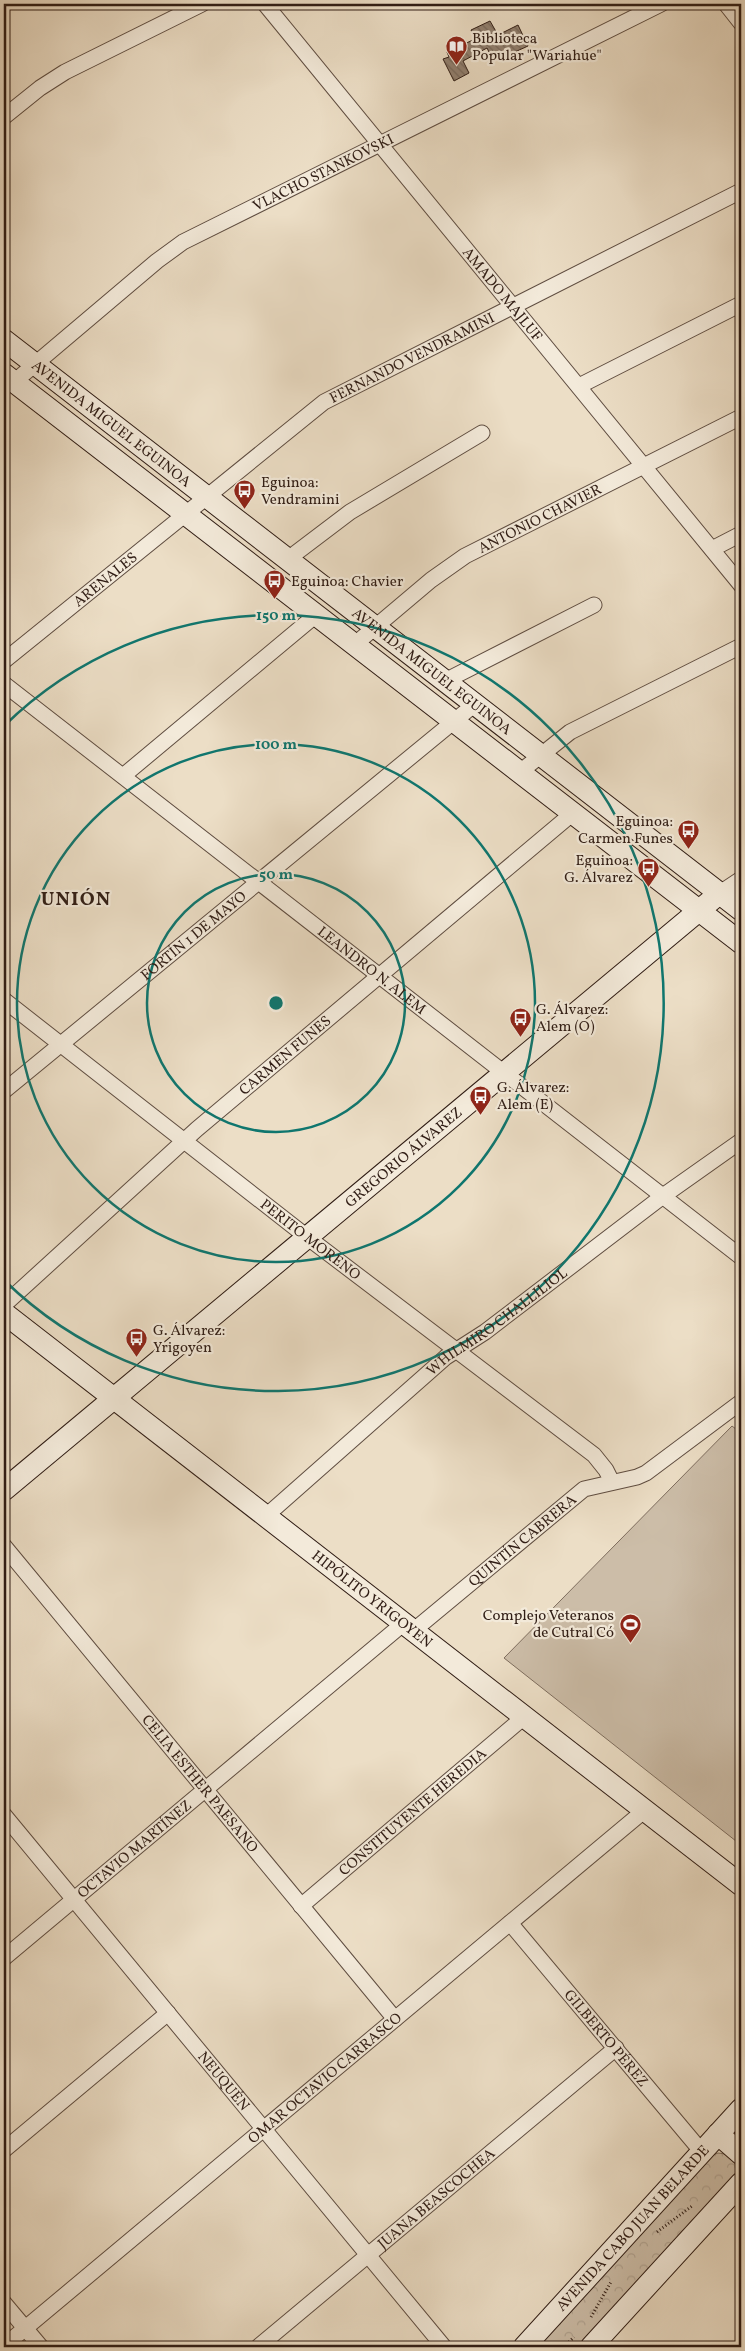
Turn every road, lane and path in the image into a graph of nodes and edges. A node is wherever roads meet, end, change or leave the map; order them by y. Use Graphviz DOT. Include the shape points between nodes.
graph roads {
  1 [pos="202,4"];
  2 [pos="265,4"];
  3 [pos="661,4"];
  4 [pos="726,4"];
  5 [pos="741,22"];
  6 [pos="4,118"];
  7 [pos="380,144"];
  8 [pos="741,191"];
  9 [pos="741,304"];
  10 [pos="512,306"];
  11 [pos="4,340"];
  12 [pos="35,364"];
  13 [pos="9,378"];
  14 [pos="578,386"];
  15 [pos="741,417"];
  16 [pos="482,433"];
  17 [pos="644,466"];
  18 [pos="205,496"];
  19 [pos="184,513"];
  20 [pos="741,534"];
  21 [pos="712,549"];
  22 [pos="288,560"];
  23 [pos="741,585"];
  24 [pos="594,605"];
  25 [pos="316,615"];
  26 [pos="375,627"];
  27 [pos="354,645"];
  28 [pos="741,646"];
  29 [pos="4,661"];
  30 [pos="445,681"];
  31 [pos="4,684"];
  32 [pos="476,704"];
  33 [pos="454,721"];
  34 [pos="540,755"];
  35 [pos="520,772"];
  36 [pos="123,776"];
  37 [pos="572,813"];
  38 [pos="741,878"];
  39 [pos="259,882"];
  40 [pos="720,893"];
  41 [pos="699,910"];
  42 [pos="741,910"];
  43 [pos="741,943"];
  44 [pos="379,976"];
  45 [pos="4,1000"];
  46 [pos="61,1044"];
  47 [pos="504,1072"];
  48 [pos="4,1091"];
  49 [pos="184,1141"];
  50 [pos="741,1141"];
  51 [pos="663,1196"];
  52 [pos="307,1237"];
  53 [pos="741,1257"];
  54 [pos="4,1305"];
  55 [pos="4,1313"];
  56 [pos="456,1350"];
  57 [pos="113,1398"];
  58 [pos="741,1402"];
  59 [pos="612,1482"];
  60 [pos="4,1490"];
  61 [pos="266,1516"];
  62 [pos="4,1546"];
  63 [pos="409,1627"];
  64 [pos="524,1717"];
  65 [pos="205,1790"];
  66 [pos="645,1810"];
  67 [pos="4,1815"];
  68 [pos="741,1885"];
  69 [pos="74,1900"];
  70 [pos="301,1906"];
  71 [pos="510,1923"];
  72 [pos="4,1958"];
  73 [pos="168,2013"];
  74 [pos="395,2019"];
  75 [pos="616,2048"];
  76 [pos="741,2109"];
  77 [pos="264,2128"];
  78 [pos="718,2134"];
  79 [pos="4,2150"];
  80 [pos="702,2152"];
  81 [pos="741,2154"];
  82 [pos="741,2184"];
  83 [pos="697,2203"];
  84 [pos="651,2236"];
  85 [pos="368,2255"];
  86 [pos="614,2278"];
  87 [pos="4,2303"];
  88 [pos="589,2320"];
  89 [pos="25,2328"];
  90 [pos="4,2346"];
  91 [pos="41,2347"];
  92 [pos="258,2347"];
  93 [pos="444,2347"];
  94 [pos="524,2347"];
  95 [pos="591,2347"];
  1 -- 6 [label="street" via="56,77"];
  2 -- 7 [label="street, AMADO MAJLUF"];
  3 -- 7 [label="street, VLACHO STANKOVSKI"];
  4 -- 5 [label="street"];
  7 -- 10 [label="street, AMADO MAJLUF"];
  7 -- 12 [label="street, VLACHO STANKOVSKI" via="183,242"];
  8 -- 10 [label="street, FERNANDO VENDRAMINI"];
  9 -- 14 [label="street"];
  10 -- 14 [label="street, AMADO MAJLUF"];
  10 -- 18 [label="street, FERNANDO VENDRAMINI" via="324,402"];
  11 -- 12 [label="main road, AVENIDA MIGUEL EGUINOA"];
  12 -- 13 [label="street, VLACHO STANKOVSKI"];
  12 -- 18 [label="main road, AVENIDA MIGUEL EGUINOA"];
  13 -- 19 [label="main road, AVENIDA MIGUEL EGUINOA"];
  14 -- 17 [label="street, AMADO MAJLUF"];
  15 -- 17 [label="street, ANTONIO CHAVIER"];
  16 -- 22 [label="street" via="350,512"];
  17 -- 21 [label="street, AMADO MAJLUF"];
  17 -- 26 [label="street, ANTONIO CHAVIER" via="460,560"];
  18 -- 19 [label="street, ARENALES"];
  18 -- 22 [label="main road, AVENIDA MIGUEL EGUINOA"];
  19 -- 25 [label="main road, AVENIDA MIGUEL EGUINOA"];
  19 -- 29 [label="street, ARENALES"];
  20 -- 21 [label="street"];
  21 -- 23 [label="street, AMADO MAJLUF"];
  22 -- 26 [label="main road, AVENIDA MIGUEL EGUINOA"];
  24 -- 30 [label="street"];
  25 -- 27 [label="main road, AVENIDA MIGUEL EGUINOA"];
  25 -- 36 [label="street"];
  26 -- 27 [label="street, ANTONIO CHAVIER"];
  26 -- 30 [label="main road, AVENIDA MIGUEL EGUINOA"];
  27 -- 33 [label="main road, AVENIDA MIGUEL EGUINOA"];
  28 -- 34 [label="street" via="570,732"];
  30 -- 32 [label="main road, AVENIDA MIGUEL EGUINOA"];
  31 -- 36 [label="street, LEANDRO N. ALEM"];
  32 -- 33 [label="street, FORTÍN 1 DE MAYO"];
  32 -- 34 [label="main road, AVENIDA MIGUEL EGUINOA"];
  33 -- 35 [label="main road, AVENIDA MIGUEL EGUINOA"];
  33 -- 39 [label="street, FORTÍN 1 DE MAYO"];
  34 -- 35 [label="street"];
  34 -- 40 [label="main road, AVENIDA MIGUEL EGUINOA"];
  35 -- 37 [label="main road, AVENIDA MIGUEL EGUINOA"];
  36 -- 39 [label="street, LEANDRO N. ALEM"];
  37 -- 41 [label="main road, AVENIDA MIGUEL EGUINOA"];
  37 -- 44 [label="street, CARMEN FUNES"];
  38 -- 40 [label="street, GREGORIO ÁLVAREZ"];
  39 -- 44 [label="street, LEANDRO N. ALEM"];
  39 -- 46 [label="street, FORTÍN 1 DE MAYO"];
  40 -- 41 [label="main road, GREGORIO ÁLVAREZ"];
  40 -- 42 [label="main road, AVENIDA MIGUEL EGUINOA"];
  41 -- 43 [label="main road, AVENIDA MIGUEL EGUINOA"];
  41 -- 47 [label="main road, GREGORIO ÁLVAREZ"];
  44 -- 47 [label="street, LEANDRO N. ALEM"];
  44 -- 49 [label="street, CARMEN FUNES"];
  45 -- 46 [label="street, PERITO MORENO"];
  46 -- 48 [label="street, FORTÍN 1 DE MAYO"];
  46 -- 49 [label="street, PERITO MORENO"];
  47 -- 51 [label="street, LEANDRO N. ALEM"];
  47 -- 52 [label="main road, GREGORIO ÁLVAREZ"];
  49 -- 52 [label="street, PERITO MORENO"];
  49 -- 54 [label="street, CARMEN FUNES"];
  50 -- 51 [label="street, WHILMIRO CHALLILIOL"];
  51 -- 53 [label="street, LEANDRO N. ALEM"];
  51 -- 56 [label="street, WHILMIRO CHALLILIOL" via="485,1332"];
  52 -- 56 [label="street, PERITO MORENO"];
  52 -- 57 [label="main road, GREGORIO ÁLVAREZ"];
  55 -- 57 [label="main road, HIPÓLITO YRIGOYEN"];
  56 -- 59 [label="street, PERITO MORENO" via="594,1456"];
  56 -- 61 [label="street, WHILMIRO CHALLILIOL"];
  57 -- 60 [label="main road, GREGORIO ÁLVAREZ"];
  57 -- 61 [label="main road, HIPÓLITO YRIGOYEN"];
  58 -- 59 [label="street, QUINTÍN CABRERA" via="646,1473"];
  59 -- 63 [label="street, QUINTÍN CABRERA" via="584,1489"];
  61 -- 63 [label="main road, HIPÓLITO YRIGOYEN"];
  62 -- 65 [label="street, CELIA ESTHER PAESANO"];
  63 -- 64 [label="main road, HIPÓLITO YRIGOYEN"];
  63 -- 65 [label="street, OCTAVIO MARTÍNEZ"];
  64 -- 66 [label="main road, HIPÓLITO YRIGOYEN"];
  64 -- 70 [label="street, CONSTITUYENTE HEREDIA"];
  65 -- 69 [label="street, OCTAVIO MARTÍNEZ"];
  65 -- 70 [label="street, CELIA ESTHER PAESANO"];
  66 -- 68 [label="main road, HIPÓLITO YRIGOYEN"];
  66 -- 71 [label="street, OMAR OCTAVIO CARRASCO"];
  67 -- 69 [label="street, NEUQUÉN"];
  69 -- 72 [label="street, OCTAVIO MARTÍNEZ"];
  69 -- 73 [label="street, NEUQUÉN"];
  70 -- 74 [label="street, CELIA ESTHER PAESANO"];
  71 -- 74 [label="street, OMAR OCTAVIO CARRASCO"];
  71 -- 75 [label="street, GILBERTO PÉREZ"];
  73 -- 77 [label="street, NEUQUÉN"];
  73 -- 79 [label="street"];
  74 -- 77 [label="street, OMAR OCTAVIO CARRASCO"];
  75 -- 80 [label="street, GILBERTO PÉREZ"];
  75 -- 85 [label="street, JUANA BEASCOCHEA"];
  76 -- 78 [label="main road, AVENIDA CABO JUAN BELARDE"];
  77 -- 85 [label="street, NEUQUÉN"];
  77 -- 89 [label="street, OMAR OCTAVIO CARRASCO"];
  78 -- 80 [label="main road, AVENIDA CABO JUAN BELARDE"];
  78 -- 81 [label="main road"];
  80 -- 94 [label="main road, AVENIDA CABO JUAN BELARDE"];
  82 -- 95 [label="main road"];
  83 -- 84 [label="path"];
  85 -- 92 [label="street, JUANA BEASCOCHEA"];
  85 -- 93 [label="street, NEUQUÉN"];
  86 -- 88 [label="path"];
  87 -- 89 [label="street"];
  89 -- 90 [label="street, OMAR OCTAVIO CARRASCO"];
  89 -- 91 [label="street"];
}
